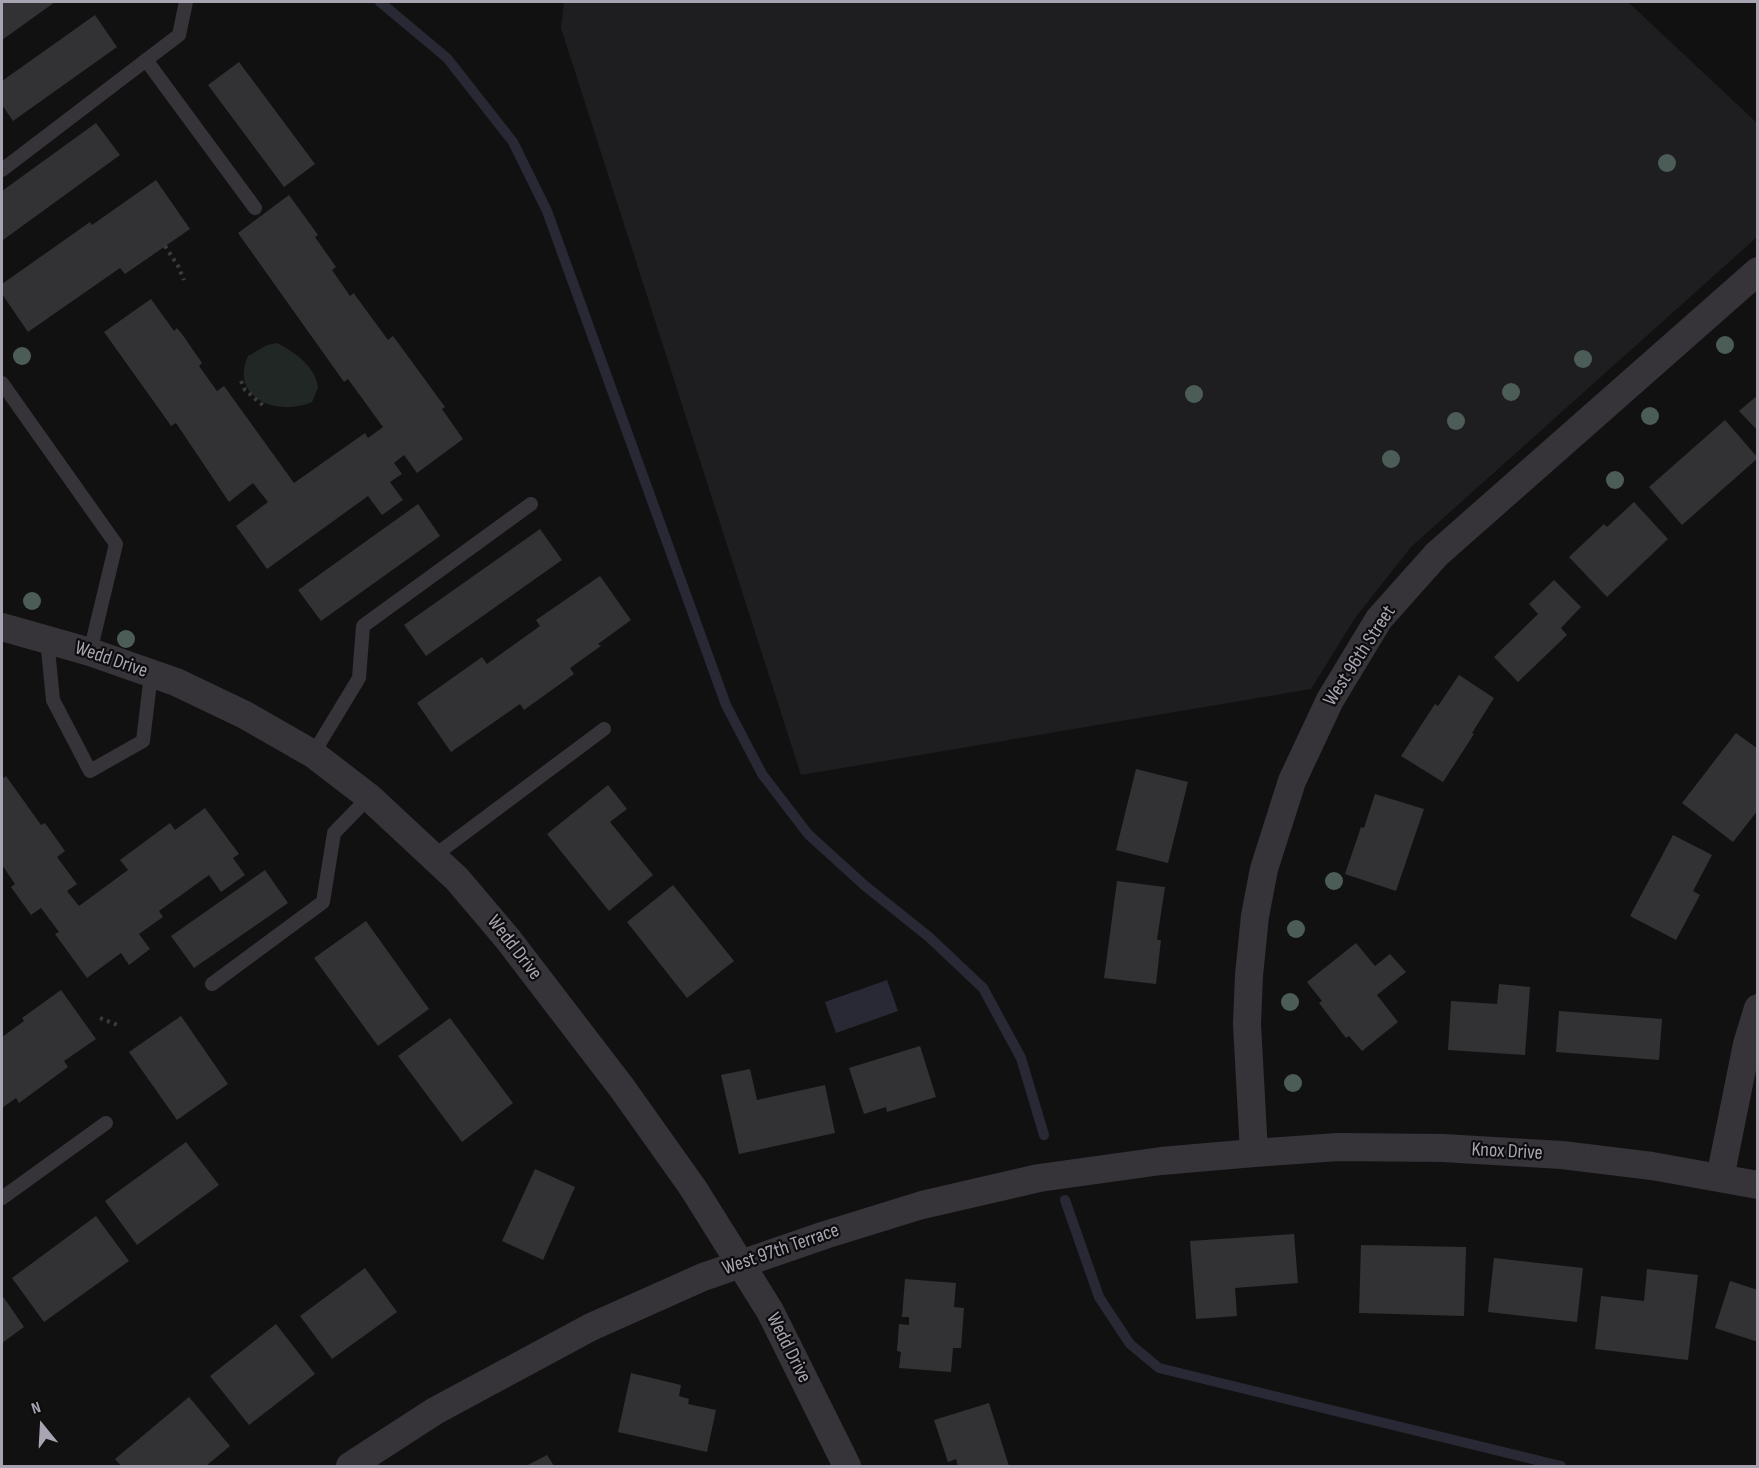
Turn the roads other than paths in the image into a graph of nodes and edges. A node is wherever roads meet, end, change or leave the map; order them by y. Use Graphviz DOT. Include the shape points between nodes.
graph roads {
  1 [pos="186,2"];
  2 [pos="146,60"];
  3 [pos="2,170"];
  4 [pos="255,208"];
  5 [pos="1758,271"];
  6 [pos="2,383"];
  7 [pos="531,504"];
  8 [pos="2,627"];
  9 [pos="47,639"];
  10 [pos="90,652"];
  11 [pos="151,674"];
  12 [pos="604,729"];
  13 [pos="313,754"];
  14 [pos="369,797"];
  15 [pos="434,856"];
  16 [pos="212,984"];
  17 [pos="1758,1008"];
  18 [pos="106,1123"];
  19 [pos="1254,1153"];
  20 [pos="1720,1178"];
  21 [pos="1758,1185"];
  22 [pos="2,1198"];
  23 [pos="741,1265"];
  24 [pos="350,1467"];
  25 [pos="847,1467"];
  1 -- 2 [label="lane" via="179,35"];
  2 -- 3 [label="lane"];
  2 -- 4 [label="lane"];
  5 -- 19 [label="street, West 96th Street" via="1437,554 1379,618 1329,700 1292,781 1264,869 1256,916 1248,1024"];
  6 -- 10 [label="lane" via="116,544"];
  7 -- 13 [label="lane" via="363,626 360,678"];
  8 -- 9 [label="street, Wedd Drive"];
  9 -- 10 [label="street, Wedd Drive"];
  9 -- 11 [label="lane" via="53,700 90,771 143,741"];
  10 -- 11 [label="street, Wedd Drive"];
  11 -- 13 [label="street, Wedd Drive" via="245,715"];
  12 -- 15 [label="lane"];
  13 -- 14 [label="street, Wedd Drive"];
  14 -- 15 [label="street, Wedd Drive"];
  14 -- 16 [label="lane" via="334,833 323,902"];
  15 -- 23 [label="street, Wedd Drive" via="507,938 622,1088 693,1188"];
  17 -- 20 [label="street"];
  18 -- 22 [label="lane"];
  19 -- 20 [label="street, Knox Drive" via="1338,1147 1443,1148 1562,1155"];
  19 -- 23 [label="street, West 97th Terrace" via="1039,1178 922,1205"];
  20 -- 21 [label="street, Knox Drive"];
  23 -- 24 [label="street, West 97th Terrace" via="703,1277 591,1327 435,1411"];
  23 -- 25 [label="street, Wedd Drive" via="770,1311"];
}
